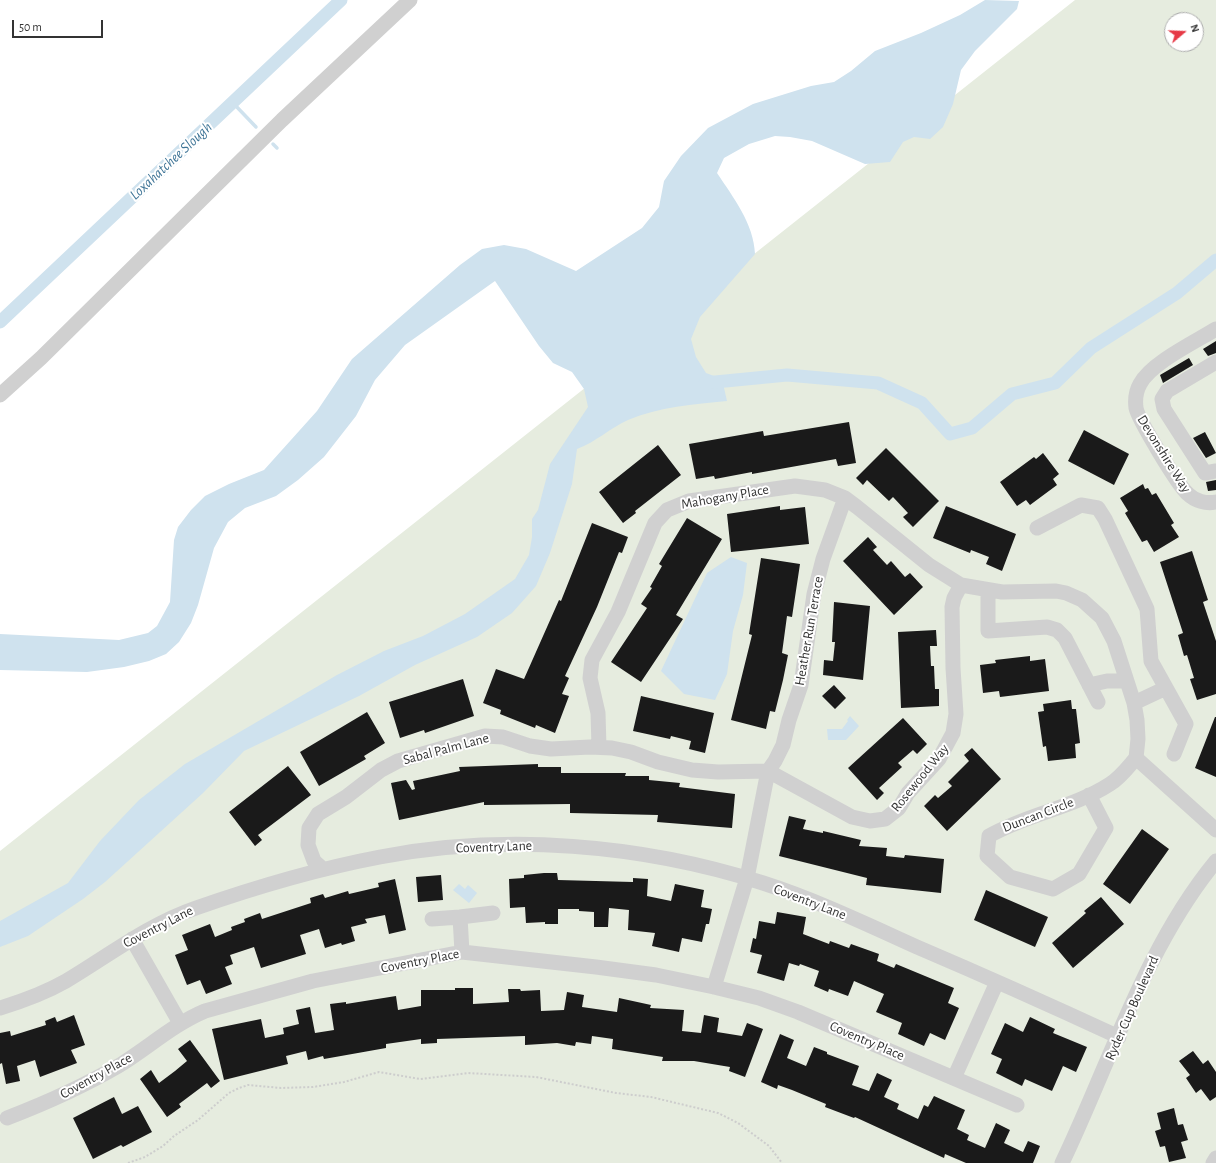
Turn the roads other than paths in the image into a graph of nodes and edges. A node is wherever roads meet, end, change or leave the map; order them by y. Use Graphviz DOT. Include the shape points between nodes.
graph roads {
  1 [pos="410,0"];
  2 [pos="1216,329"];
  3 [pos="1216,362"];
  4 [pos="0,395"];
  5 [pos="1216,470"];
  6 [pos="845,498"];
  7 [pos="1216,502"];
  8 [pos="1037,528"];
  9 [pos="961,585"];
  10 [pos="988,590"];
  11 [pos="1126,681"];
  12 [pos="1089,685"];
  13 [pos="1166,688"];
  14 [pos="1098,702"];
  15 [pos="1134,703"];
  16 [pos="599,747"];
  17 [pos="1174,754"];
  18 [pos="1136,758"];
  19 [pos="768,771"];
  20 [pos="1089,795"];
  21 [pos="1216,830"];
  22 [pos="1216,861"];
  23 [pos="323,869"];
  24 [pos="746,878"];
  25 [pos="493,913"];
  26 [pos="460,917"];
  27 [pos="432,919"];
  28 [pos="132,940"];
  29 [pos="462,952"];
  30 [pos="997,982"];
  31 [pos="714,987"];
  32 [pos="0,1008"];
  33 [pos="180,1023"];
  34 [pos="1119,1037"];
  35 [pos="954,1078"];
  36 [pos="1017,1105"];
  37 [pos="7,1118"];
  38 [pos="1216,1158"];
  39 [pos="1062,1163"];
  40 [pos="1213,1163"];
  1 -- 4 [label="street" via="282,120 41,358"];
  2 -- 7 [label="street, Devonshire Way" via="1150,371 1140,384 1136,396 1139,418 1185,491 1196,500"];
  3 -- 5 [label="street" via="1167,391 1162,399 1164,409 1205,473"];
  6 -- 9 [label="street, Mahogany Place" via="928,565"];
  6 -- 16 [label="street, Mahogany Place" via="816,488 786,487 689,501 675,505 661,516 651,531 618,612 592,660 590,678 598,713"];
  6 -- 19 [label="street, Heather Run Terrace" via="823,559 816,587 801,685 781,750"];
  8 -- 13 [label="street" via="1081,506 1098,508 1147,609 1151,661"];
  9 -- 10 [label="street"];
  9 -- 19 [label="street, Rosewood Way" via="952,607 952,668 956,714 953,733 939,758 908,793 899,808 885,818 861,820"];
  10 -- 11 [label="street" via="1022,593 1056,591 1082,600 1096,611 1107,625"];
  10 -- 12 [label="street" via="988,631 1047,627 1057,630 1065,638"];
  11 -- 12 [label="street" via="1107,681"];
  11 -- 15 [label="street"];
  12 -- 14 [label="street"];
  13 -- 15 [label="street"];
  13 -- 17 [label="street" via="1186,724"];
  15 -- 18 [label="street" via="1138,739"];
  16 -- 19 [label="street, Sabal Palm Lane" via="631,752 692,770"];
  16 -- 23 [label="street, Sabal Palm Lane" via="550,750 503,736 485,736 398,761 318,814 313,820 307,837 308,845 314,861"];
  18 -- 20 [label="street, Duncan Circle" via="1112,783"];
  18 -- 21 [label="street"];
  19 -- 24 [label="street, Heather Run Terrace"];
  20 -- 20 [label="street, Duncan Circle" via="1008,824 989,836 987,856 1010,877 1053,889 1066,882 1079,874 1106,828"];
  22 -- 34 [label="street, Ryder Cup Boulevard" via="1196,885 1151,963"];
  23 -- 24 [label="street, Coventry Lane" via="429,850 524,845 620,852 666,859"];
  23 -- 28 [label="street, Coventry Lane" via="193,909 161,923"];
  24 -- 30 [label="street, Coventry Lane" via="820,904"];
  24 -- 31 [label="street"];
  25 -- 26 [label="street"];
  26 -- 27 [label="street"];
  26 -- 29 [label="street"];
  28 -- 32 [label="street, Coventry Lane" via="58,985 26,1000"];
  28 -- 33 [label="street"];
  29 -- 31 [label="street, Coventry Place" via="656,975"];
  29 -- 33 [label="street, Coventry Place" via="313,981 205,1011"];
  30 -- 34 [label="street, Coventry Lane"];
  30 -- 35 [label="street"];
  31 -- 35 [label="street, Coventry Place" via="759,998 798,1012"];
  33 -- 37 [label="street, Coventry Place" via="120,1065 84,1085"];
  34 -- 39 [label="street, Ryder Cup Boulevard"];
  35 -- 36 [label="street, Coventry Place"];
  38 -- 40 [label="street"];
}
